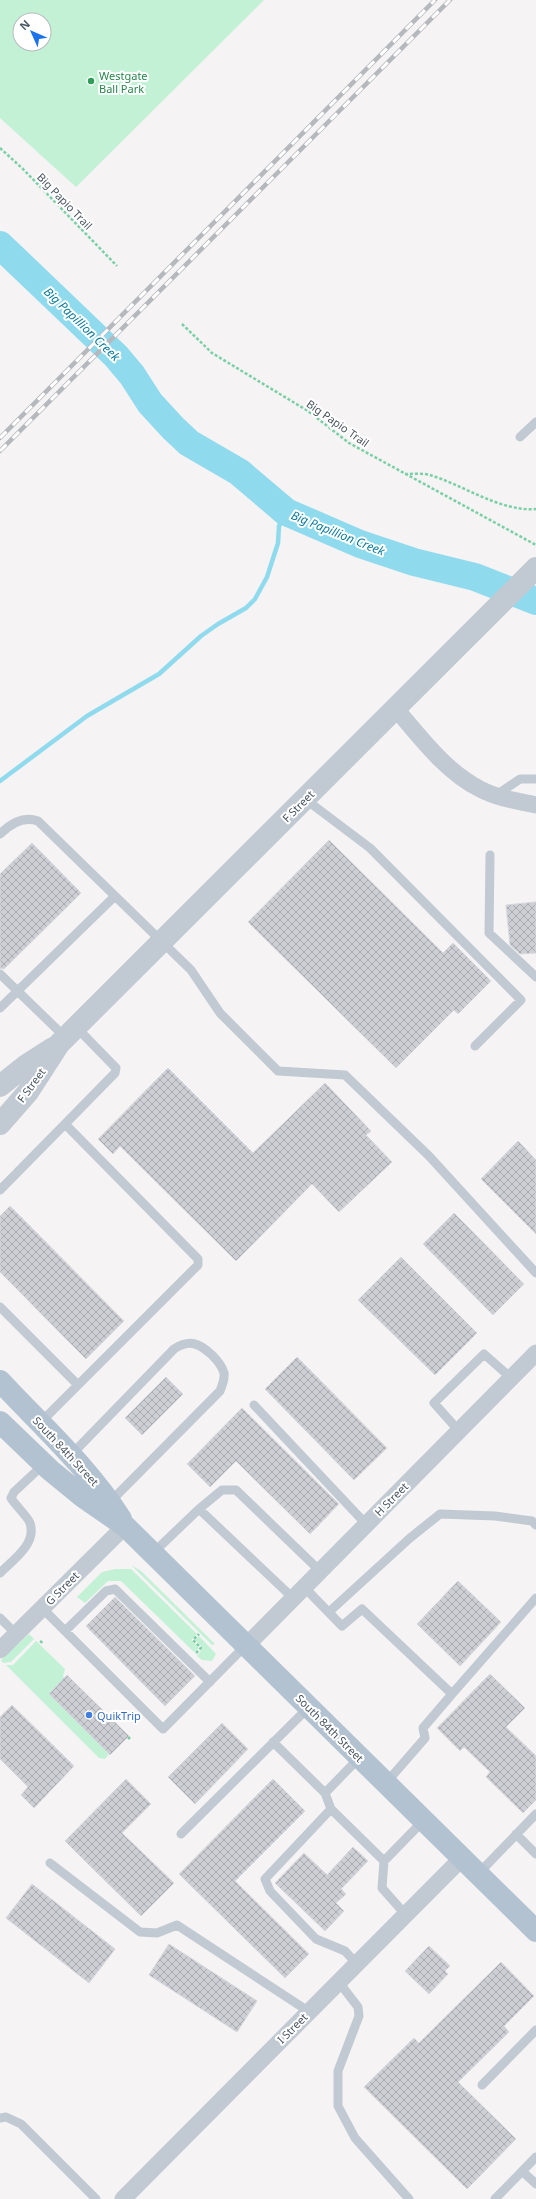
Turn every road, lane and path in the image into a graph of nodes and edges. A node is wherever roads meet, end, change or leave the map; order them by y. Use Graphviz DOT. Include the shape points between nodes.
graph roads {
  1 [pos="0,148"];
  2 [pos="117,266"];
  3 [pos="182,324"];
  4 [pos="536,422"];
  5 [pos="520,437"];
  6 [pos="405,474"];
  7 [pos="536,509"];
  8 [pos="536,545"];
  9 [pos="536,568"];
  10 [pos="396,709"];
  11 [pos="536,779"];
  12 [pos="496,796"];
  13 [pos="305,799"];
  14 [pos="536,805"];
  15 [pos="0,834"];
  16 [pos="490,855"];
  17 [pos="114,896"];
  18 [pos="162,941"];
  19 [pos="0,974"];
  20 [pos="536,977"];
  21 [pos="17,991"];
  22 [pos="0,1008"];
  23 [pos="67,1036"];
  24 [pos="475,1046"];
  25 [pos="0,1086"];
  26 [pos="0,1124"];
  27 [pos="65,1124"];
  28 [pos="0,1190"];
  29 [pos="536,1273"];
  30 [pos="0,1307"];
  31 [pos="534,1358"];
  32 [pos="511,1378"];
  33 [pos="0,1381"];
  34 [pos="78,1385"];
  35 [pos="254,1405"];
  36 [pos="0,1422"];
  37 [pos="40,1423"];
  38 [pos="459,1431"];
  39 [pos="72,1454"];
  40 [pos="44,1464"];
  41 [pos="110,1502"];
  42 [pos="199,1509"];
  43 [pos="366,1524"];
  44 [pos="125,1526"];
  45 [pos="536,1526"];
  46 [pos="153,1553"];
  47 [pos="320,1571"];
  48 [pos="0,1573"];
  49 [pos="298,1592"];
  50 [pos="536,1598"];
  51 [pos="42,1608"];
  52 [pos="329,1612"];
  53 [pos="0,1618"];
  54 [pos="65,1631"];
  55 [pos="16,1634"];
  56 [pos="199,1634"];
  57 [pos="40,1641"];
  58 [pos="44,1644"];
  59 [pos="247,1645"];
  60 [pos="0,1650"];
  61 [pos="196,1654"];
  62 [pos="210,1682"];
  63 [pos="452,1694"];
  64 [pos="309,1707"];
  65 [pos="273,1742"];
  66 [pos="360,1757"];
  67 [pos="386,1784"];
  68 [pos="325,1793"];
  69 [pos="331,1809"];
  70 [pos="536,1814"];
  71 [pos="424,1820"];
  72 [pos="181,1834"];
  73 [pos="516,1834"];
  74 [pos="536,1854"];
  75 [pos="462,1858"];
  76 [pos="384,1861"];
  77 [pos="50,1864"];
  78 [pos="478,1874"];
  79 [pos="405,1914"];
  80 [pos="536,1931"];
  81 [pos="356,1963"];
  82 [pos="338,1981"];
  83 [pos="308,2011"];
  84 [pos="536,2030"];
  85 [pos="482,2085"];
  86 [pos="0,2118"];
  87 [pos="536,2156"];
  88 [pos="522,2171"];
  89 [pos="536,2184"];
  90 [pos="96,2199"];
  91 [pos="123,2199"];
  92 [pos="409,2199"];
  93 [pos="495,2199"];
  1 -- 2 [label="path, Big Papio Trail"];
  3 -- 6 [label="path, Big Papio Trail" via="212,353 308,411 349,443"];
  4 -- 5 [label="lane"];
  6 -- 7 [label="path" via="429,474 508,506"];
  6 -- 8 [label="path, Big Papio Trail"];
  9 -- 10 [label="street, F Street"];
  10 -- 12 [label="street" via="445,764 462,778"];
  10 -- 13 [label="street, F Street"];
  11 -- 12 [label="lane" via="520,779"];
  12 -- 14 [label="street"];
  13 -- 18 [label="street, F Street"];
  13 -- 24 [label="lane" via="370,848 521,1000"];
  15 -- 17 [label="lane" via="20,820 38,821"];
  16 -- 20 [label="lane" via="489,933"];
  17 -- 18 [label="lane"];
  17 -- 21 [label="lane"];
  18 -- 23 [label="street, F Street"];
  18 -- 29 [label="lane" via="191,970 220,1013 278,1071 345,1075 429,1156"];
  19 -- 21 [label="lane"];
  21 -- 22 [label="lane"];
  21 -- 23 [label="lane"];
  23 -- 25 [label="street, F Street"];
  23 -- 26 [label="street, F Street" via="28,1092"];
  23 -- 27 [label="lane" via="116,1068 115,1073"];
  27 -- 28 [label="lane"];
  27 -- 34 [label="lane" via="198,1259 198,1265"];
  30 -- 34 [label="lane"];
  31 -- 32 [label="street, H Street"];
  32 -- 38 [label="street, H Street"];
  32 -- 38 [label="lane" via="484,1354 434,1403"];
  33 -- 37 [label="main road, South 84th Street"];
  34 -- 37 [label="lane"];
  35 -- 43 [label="lane"];
  36 -- 40 [label="main road, South 84th Street"];
  37 -- 39 [label="main road, South 84th Street"];
  38 -- 43 [label="street, H Street"];
  39 -- 41 [label="main road, South 84th Street"];
  39 -- 41 [label="lane" via="181,1344 188,1342 201,1345 220,1363 224,1382 220,1391"];
  40 -- 44 [label="main road, South 84th Street" via="83,1497"];
  40 -- 48 [label="lane" via="14,1492 11,1498 30,1521 31,1531 27,1546"];
  41 -- 44 [label="main road, South 84th Street"];
  42 -- 46 [label="lane"];
  42 -- 47 [label="lane" via="222,1490 236,1490"];
  42 -- 49 [label="lane"];
  43 -- 47 [label="street, H Street"];
  44 -- 46 [label="main road, South 84th Street"];
  44 -- 51 [label="street, G Street"];
  45 -- 52 [label="lane" via="532,1521 495,1516 440,1514"];
  46 -- 59 [label="main road, South 84th Street"];
  47 -- 49 [label="street, H Street"];
  49 -- 52 [label="lane"];
  49 -- 59 [label="street, H Street"];
  50 -- 63 [label="lane"];
  51 -- 54 [label="lane"];
  51 -- 55 [label="street, G Street"];
  52 -- 63 [label="lane" via="342,1626 362,1609"];
  53 -- 55 [label="lane"];
  54 -- 62 [label="lane" via="106,1591 116,1590"];
  54 -- 62 [label="lane" via="163,1729"];
  55 -- 60 [label="street, G Street"];
  56 -- 61 [label="path" via="193,1640 201,1648"];
  57 -- 58 [label="path"];
  59 -- 62 [label="lane"];
  59 -- 64 [label="main road, South 84th Street"];
  63 -- 67 [label="lane" via="423,1728 425,1738"];
  64 -- 65 [label="lane"];
  64 -- 66 [label="main road, South 84th Street"];
  65 -- 68 [label="lane"];
  65 -- 72 [label="lane"];
  66 -- 67 [label="main road, South 84th Street"];
  66 -- 68 [label="lane"];
  67 -- 71 [label="main road, South 84th Street"];
  68 -- 69 [label="lane"];
  69 -- 76 [label="lane"];
  69 -- 81 [label="lane" via="265,1879 270,1890 316,1939 345,1951"];
  70 -- 73 [label="lane"];
  71 -- 75 [label="main road, South 84th Street"];
  71 -- 76 [label="lane"];
  73 -- 74 [label="lane"];
  73 -- 78 [label="lane"];
  75 -- 78 [label="main road, South 84th Street"];
  75 -- 79 [label="street, I Street"];
  76 -- 79 [label="lane" via="382,1888"];
  77 -- 83 [label="lane" via="140,1932 157,1933 177,1925"];
  78 -- 80 [label="main road, South 84th Street"];
  79 -- 81 [label="street, I Street"];
  81 -- 82 [label="street, I Street"];
  82 -- 83 [label="street, I Street"];
  82 -- 92 [label="lane" via="358,2007 359,2016 338,2071 338,2106 355,2138"];
  83 -- 91 [label="street, I Street"];
  84 -- 85 [label="lane"];
  86 -- 90 [label="lane" via="6,2116 21,2124"];
  87 -- 88 [label="lane"];
  88 -- 89 [label="lane"];
  88 -- 93 [label="lane"];
}
